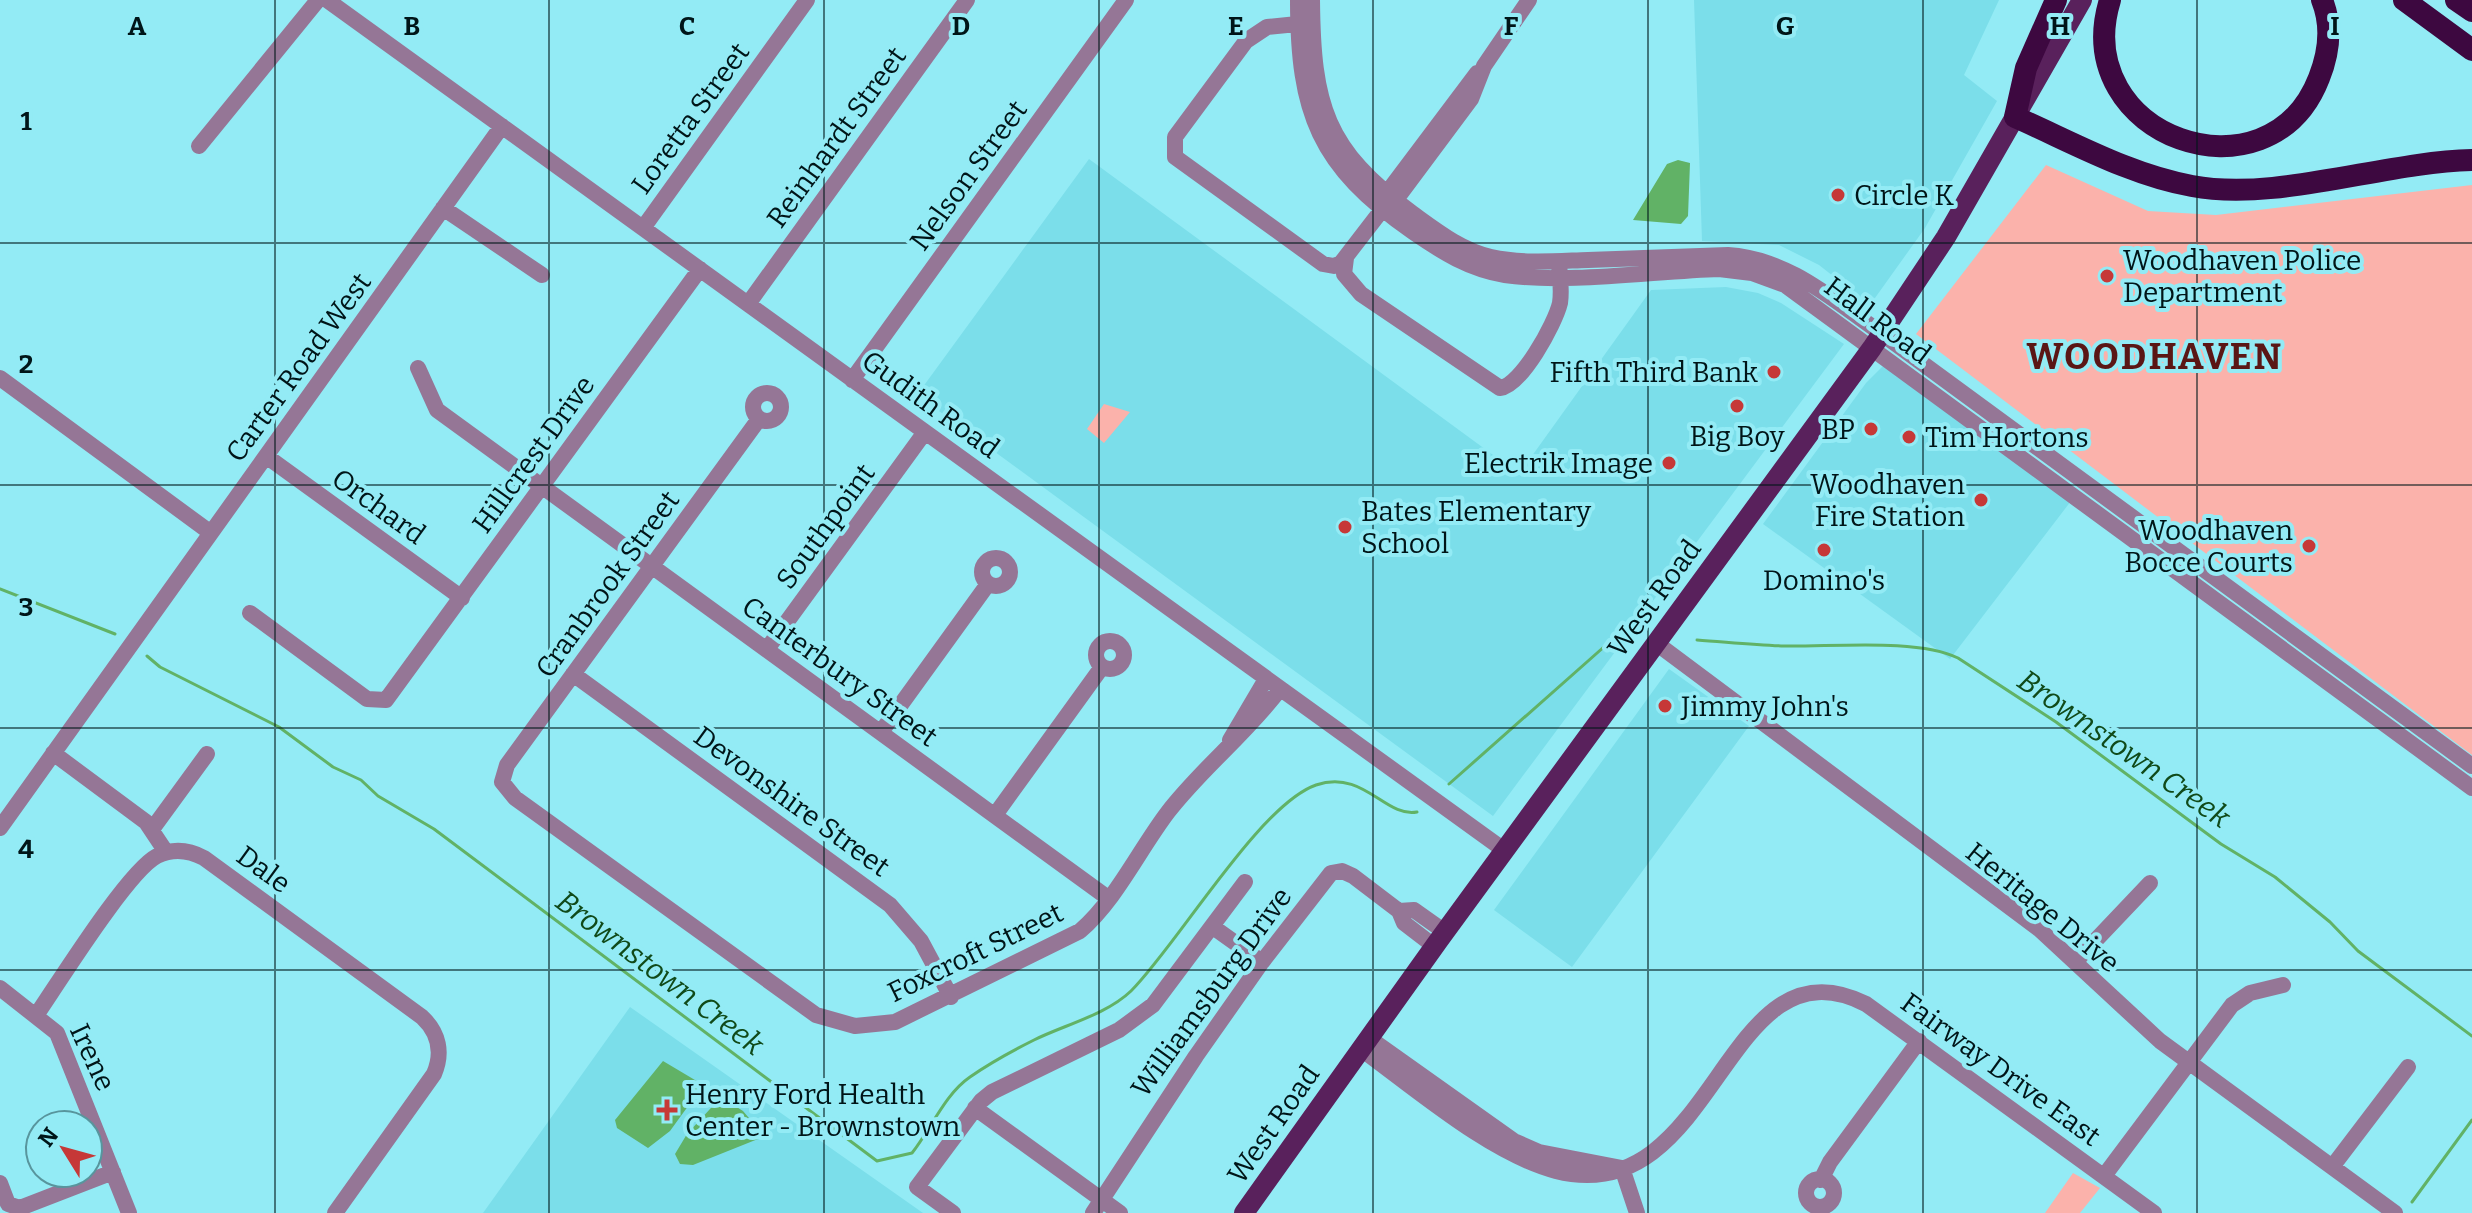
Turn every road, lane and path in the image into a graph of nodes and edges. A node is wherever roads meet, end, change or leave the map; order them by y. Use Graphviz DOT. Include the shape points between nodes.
graph roads {
  1 [pos="807,0"];
  2 [pos="967,0"];
  3 [pos="1126,0"];
  4 [pos="1298,0"];
  5 [pos="1312,0"];
  6 [pos="1529,0"];
  7 [pos="2056,0"];
  8 [pos="2082,0"];
  9 [pos="2110,0"];
  10 [pos="2322,0"];
  11 [pos="2404,0"];
  12 [pos="2456,0"];
  13 [pos="327,1"];
  14 [pos="2472,11"];
  15 [pos="1305,23"];
  16 [pos="2472,50"];
  17 [pos="2015,117"];
  18 [pos="502,126"];
  19 [pos="199,146"];
  20 [pos="2472,160"];
  21 [pos="1388,200"];
  22 [pos="443,208"];
  23 [pos="643,228"];
  24 [pos="1346,258"];
  25 [pos="1559,268"];
  26 [pos="700,269"];
  27 [pos="542,275"];
  28 [pos="748,304"];
  29 [pos="1877,340"];
  30 [pos="418,368"];
  31 [pos="0,378"];
  32 [pos="852,380"];
  33 [pos="759,419"];
  34 [pos="925,432"];
  35 [pos="266,456"];
  36 [pos="541,487"];
  37 [pos="2100,504"];
  38 [pos="211,533"];
  39 [pos="652,566"];
  40 [pos="988,584"];
  41 [pos="462,598"];
  42 [pos="250,613"];
  43 [pos="2297,638"];
  44 [pos="1656,643"];
  45 [pos="767,649"];
  46 [pos="2287,652"];
  47 [pos="1102,667"];
  48 [pos="573,674"];
  49 [pos="1273,684"];
  50 [pos="881,732"];
  51 [pos="53,753"];
  52 [pos="207,754"];
  53 [pos="2471,765"];
  54 [pos="502,782"];
  55 [pos="2466,783"];
  56 [pos="995,815"];
  57 [pos="0,828"];
  58 [pos="153,828"];
  59 [pos="1504,850"];
  60 [pos="166,852"];
  61 [pos="1245,882"];
  62 [pos="2150,883"];
  63 [pos="1108,898"];
  64 [pos="1213,927"];
  65 [pos="1439,939"];
  66 [pos="1262,962"];
  67 [pos="2075,962"];
  68 [pos="2283,985"];
  69 [pos="1,991"];
  70 [pos="951,997"];
  71 [pos="37,1014"];
  72 [pos="1919,1041"];
  73 [pos="1365,1043"];
  74 [pos="2188,1062"];
  75 [pos="2408,1067"];
  76 [pos="975,1108"];
  77 [pos="2332,1167"];
  78 [pos="1622,1168"];
  79 [pos="113,1172"];
  80 [pos="2104,1176"];
  81 [pos="1821,1180"];
  82 [pos="0,1183"];
  83 [pos="1098,1207"];
  84 [pos="129,1213"];
  85 [pos="335,1213"];
  86 [pos="953,1213"];
  87 [pos="1120,1213"];
  88 [pos="1244,1213"];
  89 [pos="1637,1213"];
  90 [pos="2154,1213"];
  91 [pos="2395,1213"];
  1 -- 23 [label="street, Loretta Street"];
  2 -- 28 [label="street, Reinhardt Street"];
  3 -- 32 [label="street, Nelson Street"];
  4 -- 15 [label="street, Hall Road"];
  5 -- 15 [label="street, Hall Road"];
  6 -- 21 [label="street" via="1484,66 1471,99"];
  7 -- 17 [label="highway" via="2026,68"];
  8 -- 17 [label="main road, West Road"];
  9 -- 10 [label="highway" via="2105,50 2122,95 2159,131 2212,146 2266,135 2308,99 2326,54 2328,25"];
  11 -- 16 [label="highway"];
  12 -- 14 [label="highway"];
  13 -- 18 [label="street, Gudith Road"];
  13 -- 19 [label="street"];
  15 -- 21 [label="street, Hall Road" via="1329,122 1353,162"];
  15 -- 24 [label="street" via="1267,27 1246,41 1175,137 1173,152 1312,259 1334,266"];
  17 -- 20 [label="highway" via="2143,172 2206,188 2262,188 2415,163"];
  17 -- 29 [label="main road, West Road" via="1946,237"];
  18 -- 22 [label="street, Carter Road West"];
  18 -- 23 [label="street, Gudith Road"];
  21 -- 24 [label="street"];
  21 -- 25 [label="street, Hall Road" via="1439,250 1470,266 1508,275"];
  22 -- 27 [label="street"];
  22 -- 35 [label="street, Carter Road West"];
  23 -- 26 [label="street, Gudith Road"];
  24 -- 25 [label="street" via="1344,274 1361,294 1500,388 1514,383 1552,326 1560,299"];
  25 -- 29 [label="street, Hall Road" via="1703,263 1788,278"];
  26 -- 28 [label="street, Gudith Road"];
  26 -- 36 [label="street, Hillcrest Drive"];
  28 -- 32 [label="street, Gudith Road"];
  29 -- 37 [label="street, Hall Road"];
  29 -- 44 [label="main road, West Road"];
  30 -- 36 [label="street, Canterbury Street" via="437,410"];
  31 -- 38 [label="street"];
  32 -- 34 [label="street, Gudith Road"];
  33 -- 39 [label="street, Cranbrook Street"];
  34 -- 45 [label="street, Southpoint"];
  34 -- 49 [label="street, Gudith Road"];
  35 -- 38 [label="street, Carter Road West"];
  35 -- 41 [label="street, Orchard"];
  36 -- 39 [label="street, Canterbury Street"];
  36 -- 41 [label="street, Hillcrest Drive"];
  37 -- 43 [label="street, Hall Road"];
  37 -- 46 [label="street, Hall Road"];
  38 -- 51 [label="street, Carter Road West"];
  39 -- 45 [label="street, Canterbury Street"];
  39 -- 48 [label="street, Cranbrook Street"];
  40 -- 50 [label="street"];
  41 -- 42 [label="street, Hillcrest Drive" via="391,696 374,702"];
  43 -- 46 [label="street"];
  43 -- 53 [label="street, Hall Road"];
  44 -- 59 [label="main road, West Road"];
  44 -- 67 [label="street, Heritage Drive" via="2039,929"];
  45 -- 50 [label="street, Canterbury Street"];
  46 -- 55 [label="street, Hall Road"];
  47 -- 56 [label="street"];
  48 -- 54 [label="street, Cranbrook Street" via="507,765"];
  48 -- 70 [label="street, Devonshire Street" via="890,905 921,941"];
  49 -- 59 [label="street, Gudith Road"];
  49 -- 63 [label="street, Foxcroft Street" via="1253,724 1169,811"];
  50 -- 56 [label="street, Canterbury Street"];
  51 -- 57 [label="street, Carter Road West"];
  51 -- 58 [label="street"];
  52 -- 58 [label="street"];
  53 -- 55 [label="street"];
  54 -- 70 [label="street, Foxcroft Street" via="527,807 816,1015 855,1026 883,1025"];
  56 -- 63 [label="street, Canterbury Street"];
  58 -- 60 [label="street"];
  59 -- 65 [label="main road, West Road"];
  60 -- 71 [label="street" via="134,878"];
  60 -- 85 [label="street, Dale" via="194,853 228,875 432,1028 439,1045 434,1074"];
  61 -- 64 [label="street"];
  62 -- 67 [label="street"];
  63 -- 70 [label="street, Foxcroft Street" via="1071,937"];
  64 -- 66 [label="street"];
  64 -- 76 [label="street" via="1167,990 1136,1019 992,1092"];
  65 -- 66 [label="street, Williamsburg Drive" via="1404,923 1399,911 1348,873 1335,871"];
  65 -- 73 [label="main road, West Road"];
  66 -- 83 [label="street, Williamsburg Drive" via="1148,1125"];
  67 -- 74 [label="street, Heritage Drive"];
  68 -- 74 [label="street" via="2250,993 2232,1005"];
  69 -- 71 [label="street, Irene"];
  71 -- 79 [label="street, Irene" via="53,1027 64,1047"];
  72 -- 78 [label="street, Fairway Drive East" via="1854,998 1807,993 1780,1003 1760,1020 1674,1136"];
  72 -- 80 [label="street, Fairway Drive East"];
  72 -- 81 [label="street"];
  73 -- 78 [label="street" via="1470,1118 1514,1141 1539,1152"];
  73 -- 88 [label="main road, West Road"];
  74 -- 77 [label="street, Heritage Drive"];
  74 -- 80 [label="street"];
  75 -- 77 [label="street"];
  76 -- 83 [label="street"];
  76 -- 86 [label="street" via="917,1187"];
  77 -- 91 [label="street, Heritage Drive"];
  78 -- 89 [label="street"];
  79 -- 82 [label="street" via="20,1208 8,1204"];
  79 -- 84 [label="street, Irene"];
  80 -- 90 [label="street, Fairway Drive East"];
  83 -- 87 [label="street"];
}
